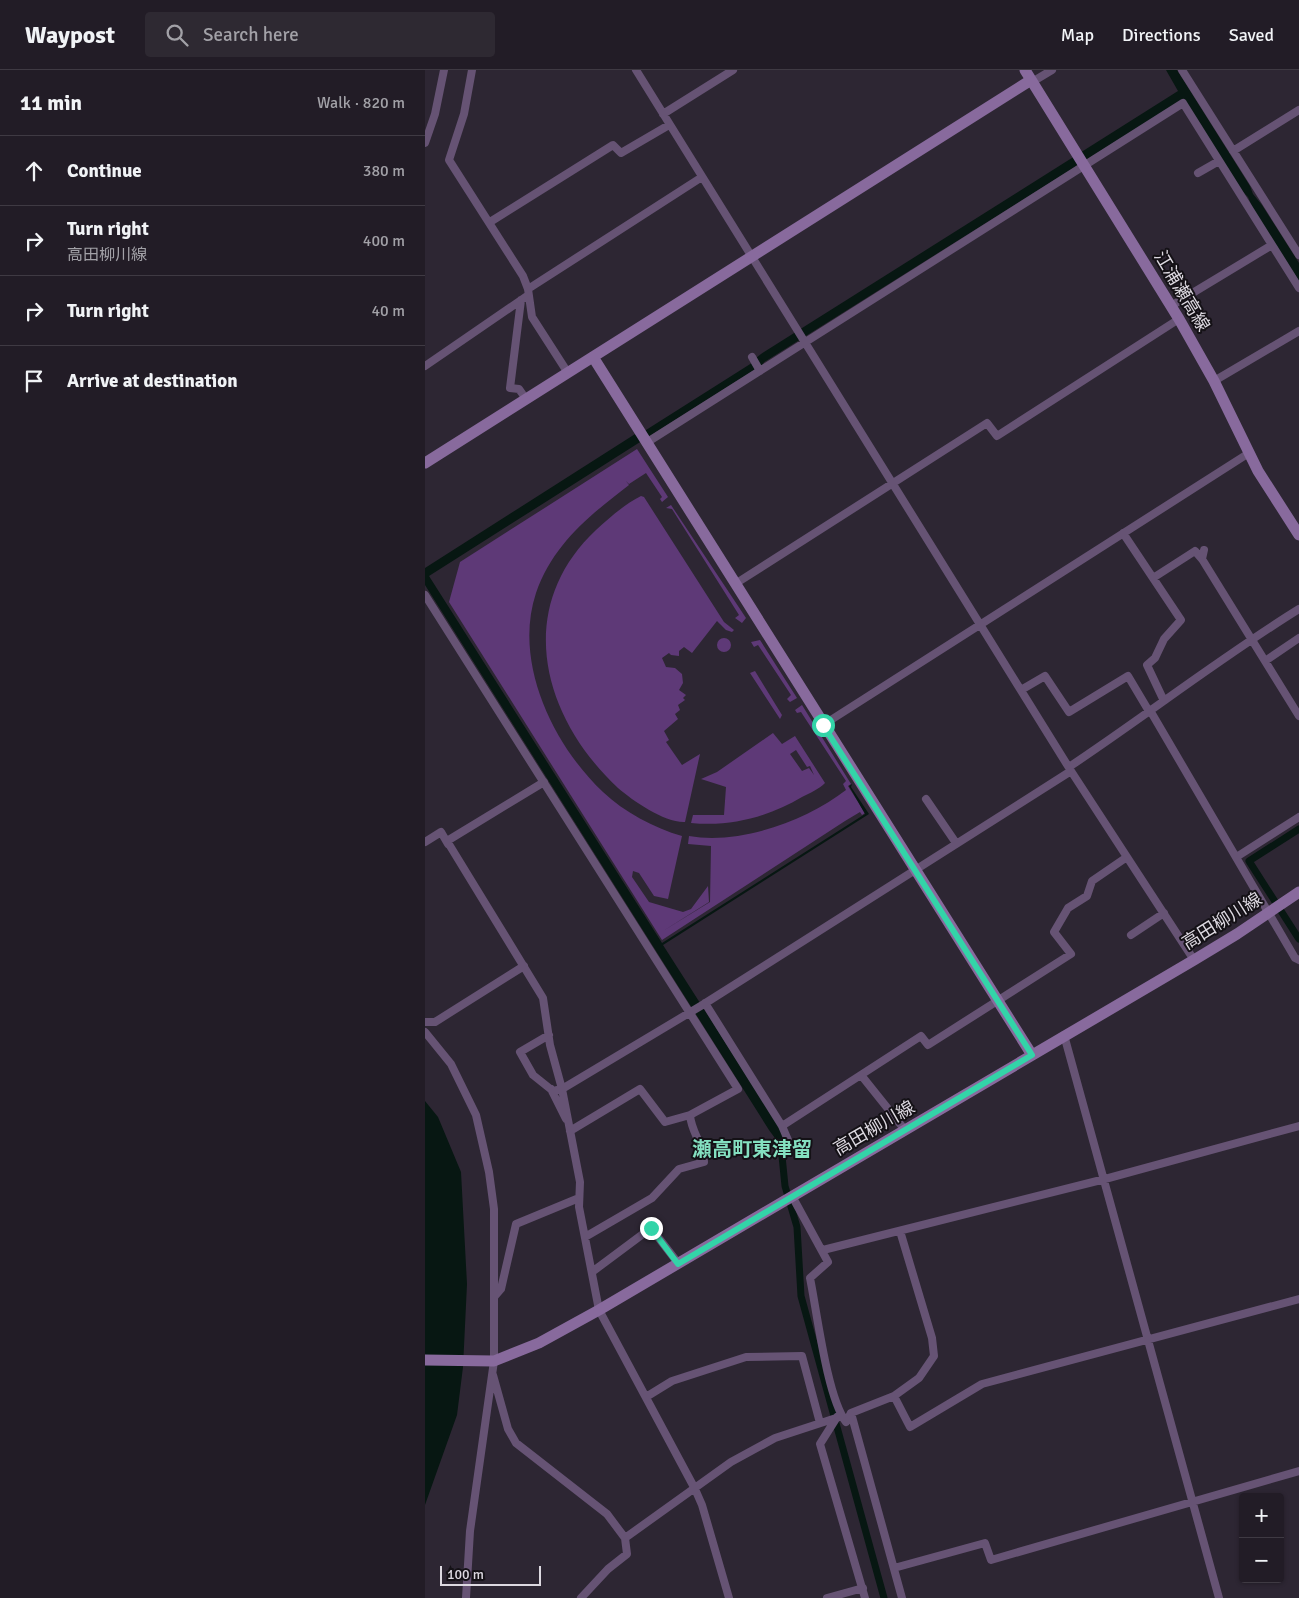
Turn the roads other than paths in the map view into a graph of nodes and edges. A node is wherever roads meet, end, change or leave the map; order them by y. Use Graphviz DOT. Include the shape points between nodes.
graph roads {
  1 [pos="444,70"];
  2 [pos="471,70"];
  3 [pos="635,70"];
  4 [pos="733,70"];
  5 [pos="1025,70"];
  6 [pos="1052,70"];
  7 [pos="1182,70"];
  8 [pos="1032,81"];
  9 [pos="1299,110"];
  10 [pos="663,114"];
  11 [pos="669,125"];
  12 [pos="425,143"];
  13 [pos="1233,151"];
  14 [pos="1081,161"];
  15 [pos="1219,161"];
  16 [pos="1197,173"];
  17 [pos="702,177"];
  18 [pos="1253,199"];
  19 [pos="490,222"];
  20 [pos="1272,245"];
  21 [pos="1299,255"];
  22 [pos="750,257"];
  23 [pos="1299,288"];
  24 [pos="525,295"];
  25 [pos="1171,306"];
  26 [pos="1179,319"];
  27 [pos="1299,331"];
  28 [pos="804,342"];
  29 [pos="593,357"];
  30 [pos="425,366"];
  31 [pos="568,373"];
  32 [pos="1214,381"];
  33 [pos="526,399"];
  34 [pos="645,442"];
  35 [pos="1249,453"];
  36 [pos="425,463"];
  37 [pos="892,483"];
  38 [pos="1123,533"];
  39 [pos="1299,535"];
  40 [pos="1203,550"];
  41 [pos="1202,559"];
  42 [pos="1153,578"];
  43 [pos="735,584"];
  44 [pos="425,595"];
  45 [pos="1299,609"];
  46 [pos="980,624"];
  47 [pos="1299,638"];
  48 [pos="1251,639"];
  49 [pos="1265,660"];
  50 [pos="1021,690"];
  51 [pos="1163,702"];
  52 [pos="1151,713"];
  53 [pos="1299,716"];
  54 [pos="823,725"];
  55 [pos="1070,769"];
  56 [pos="544,782"];
  57 [pos="926,799"];
  58 [pos="1299,817"];
  59 [pos="425,842"];
  60 [pos="957,843"];
  61 [pos="448,844"];
  62 [pos="1237,856"];
  63 [pos="1127,857"];
  64 [pos="915,870"];
  65 [pos="1299,892"];
  66 [pos="1270,912"];
  67 [pos="1164,913"];
  68 [pos="1131,935"];
  69 [pos="1194,960"];
  70 [pos="1299,960"];
  71 [pos="524,966"];
  72 [pos="998,1002"];
  73 [pos="704,1004"];
  74 [pos="690,1012"];
  75 [pos="425,1016"];
  76 [pos="425,1022"];
  77 [pos="435,1022"];
  78 [pos="425,1032"];
  79 [pos="549,1035"];
  80 [pos="1064,1035"];
  81 [pos="1032,1055"];
  82 [pos="861,1075"];
  83 [pos="551,1089"];
  84 [pos="562,1089"];
  85 [pos="691,1115"];
  86 [pos="782,1126"];
  87 [pos="1299,1126"];
  88 [pos="570,1128"];
  89 [pos="905,1130"];
  90 [pos="788,1140"];
  91 [pos="1105,1179"];
  92 [pos="792,1196"];
  93 [pos="579,1198"];
  94 [pos="900,1231"];
  95 [pos="585,1237"];
  96 [pos="823,1250"];
  97 [pos="678,1264"];
  98 [pos="592,1272"];
  99 [pos="495,1296"];
  100 [pos="1299,1299"];
  101 [pos="599,1310"];
  102 [pos="1148,1341"];
  103 [pos="425,1360"];
  104 [pos="492,1361"];
  105 [pos="492,1373"];
  106 [pos="894,1396"];
  107 [pos="646,1397"];
  108 [pos="851,1413"];
  109 [pos="838,1415"];
  110 [pos="820,1423"];
  111 [pos="1299,1471"];
  112 [pos="695,1489"];
  113 [pos="1192,1501"];
  114 [pos="625,1538"];
  115 [pos="894,1568"];
  116 [pos="863,1588"];
  117 [pos="466,1598"];
  118 [pos="581,1598"];
  119 [pos="729,1598"];
  120 [pos="827,1598"];
  121 [pos="865,1598"];
  122 [pos="901,1598"];
  123 [pos="1219,1598"];
  1 -- 12 [label="street"];
  2 -- 19 [label="street" via="464,114 449,160"];
  3 -- 10 [label="street"];
  4 -- 10 [label="street"];
  5 -- 8 [label="street, 江浦瀬高線"];
  6 -- 8 [label="street"];
  7 -- 13 [label="street"];
  8 -- 14 [label="street, 江浦瀬高線"];
  8 -- 22 [label="street"];
  9 -- 13 [label="street"];
  10 -- 11 [label="street"];
  11 -- 17 [label="street"];
  11 -- 19 [label="street" via="621,153 613,145"];
  13 -- 18 [label="street"];
  14 -- 15 [label="street" via="1183,104"];
  14 -- 25 [label="street, 江浦瀬高線"];
  14 -- 28 [label="street"];
  15 -- 16 [label="street"];
  15 -- 18 [label="street"];
  17 -- 22 [label="street"];
  17 -- 24 [label="street"];
  18 -- 20 [label="street"];
  18 -- 21 [label="street"];
  19 -- 24 [label="street" via="523,276"];
  20 -- 23 [label="street"];
  20 -- 25 [label="street"];
  22 -- 28 [label="street"];
  22 -- 29 [label="street"];
  24 -- 30 [label="street"];
  24 -- 31 [label="street" via="532,317"];
  24 -- 33 [label="street" via="510,388 519,389"];
  25 -- 26 [label="street, 江浦瀬高線"];
  26 -- 32 [label="street, 江浦瀬高線"];
  26 -- 37 [label="street" via="997,436 987,423"];
  27 -- 32 [label="street"];
  28 -- 34 [label="street" via="756,364"];
  28 -- 37 [label="street"];
  29 -- 31 [label="street"];
  29 -- 34 [label="street"];
  31 -- 33 [label="street"];
  32 -- 35 [label="street, 江浦瀬高線"];
  33 -- 36 [label="street"];
  34 -- 43 [label="street"];
  35 -- 38 [label="street"];
  35 -- 39 [label="street, 江浦瀬高線"];
  37 -- 43 [label="street"];
  37 -- 46 [label="street"];
  38 -- 42 [label="street"];
  38 -- 46 [label="street"];
  40 -- 41 [label="street"];
  41 -- 42 [label="street" via="1195,551"];
  41 -- 48 [label="street"];
  42 -- 51 [label="street" via="1181,620 1147,665"];
  43 -- 54 [label="street"];
  44 -- 56 [label="street"];
  45 -- 48 [label="street"];
  46 -- 50 [label="street"];
  46 -- 54 [label="street"];
  47 -- 49 [label="street"];
  48 -- 49 [label="street"];
  48 -- 51 [label="street"];
  49 -- 53 [label="street"];
  50 -- 52 [label="street" via="1045,676 1069,712 1128,676"];
  50 -- 55 [label="street"];
  51 -- 52 [label="street"];
  52 -- 55 [label="street"];
  52 -- 62 [label="street"];
  54 -- 64 [label="street"];
  55 -- 60 [label="street"];
  55 -- 63 [label="street"];
  56 -- 61 [label="street" via="447,841"];
  56 -- 74 [label="street"];
  57 -- 60 [label="street"];
  58 -- 62 [label="street"];
  59 -- 61 [label="street" via="441,832"];
  60 -- 64 [label="street"];
  61 -- 71 [label="street"];
  62 -- 66 [label="street"];
  63 -- 67 [label="street"];
  63 -- 72 [label="street" via="1092,881 1087,896 1067,908 1054,932 1071,954"];
  64 -- 72 [label="street"];
  64 -- 73 [label="street"];
  65 -- 66 [label="street, 高田柳川線"];
  66 -- 69 [label="street, 高田柳川線"];
  66 -- 70 [label="street"];
  67 -- 68 [label="street"];
  67 -- 69 [label="street"];
  69 -- 80 [label="street, 高田柳川線"];
  71 -- 77 [label="street"];
  71 -- 79 [label="street" via="543,998"];
  72 -- 81 [label="street"];
  72 -- 82 [label="street" via="928,1045 921,1036"];
  73 -- 74 [label="street"];
  73 -- 86 [label="street"];
  74 -- 84 [label="street"];
  74 -- 85 [label="street" via="738,1088"];
  75 -- 77 [label="street"];
  76 -- 77 [label="street"];
  78 -- 99 [label="street" via="451,1064 476,1115 494,1209"];
  79 -- 83 [label="street" via="520,1052 533,1075"];
  79 -- 84 [label="street"];
  80 -- 81 [label="street, 高田柳川線"];
  80 -- 91 [label="street"];
  81 -- 89 [label="street, 高田柳川線"];
  82 -- 86 [label="street"];
  82 -- 89 [label="street"];
  83 -- 84 [label="street"];
  83 -- 88 [label="street"];
  84 -- 88 [label="street"];
  85 -- 88 [label="street" via="665,1122 640,1090"];
  85 -- 95 [label="street" via="704,1151 704,1162 679,1170 652,1198"];
  86 -- 90 [label="street"];
  87 -- 91 [label="street"];
  88 -- 93 [label="street" via="580,1185"];
  89 -- 92 [label="street, 高田柳川線"];
  91 -- 94 [label="street"];
  91 -- 102 [label="street"];
  92 -- 96 [label="street"];
  92 -- 97 [label="street, 高田柳川線"];
  93 -- 95 [label="street"];
  93 -- 99 [label="street" via="516,1224 501,1290"];
  94 -- 96 [label="street"];
  94 -- 106 [label="street" via="932,1338 934,1356 919,1378"];
  95 -- 98 [label="street"];
  96 -- 109 [label="street" via="828,1262 811,1278"];
  97 -- 98 [label="street" via="651,1228"];
  97 -- 101 [label="street, 高田柳川線"];
  98 -- 101 [label="street"];
  99 -- 104 [label="street"];
  100 -- 102 [label="street"];
  101 -- 104 [label="street, 高田柳川線" via="539,1343"];
  101 -- 107 [label="street"];
  102 -- 106 [label="street" via="982,1384 910,1427"];
  102 -- 113 [label="street"];
  103 -- 104 [label="street, 高田柳川線"];
  104 -- 105 [label="street"];
  105 -- 114 [label="street" via="508,1428 516,1442 607,1514"];
  105 -- 117 [label="street" via="470,1531"];
  106 -- 108 [label="street"];
  107 -- 110 [label="street" via="672,1381 746,1357 802,1356"];
  107 -- 112 [label="street"];
  108 -- 109 [label="street" via="847,1422"];
  108 -- 115 [label="street"];
  109 -- 110 [label="street"];
  109 -- 116 [label="street" via="820,1444"];
  110 -- 112 [label="street" via="760,1445 699,1482"];
  111 -- 113 [label="street"];
  112 -- 114 [label="street"];
  112 -- 119 [label="street"];
  113 -- 115 [label="street" via="991,1560 985,1543"];
  113 -- 123 [label="street"];
  114 -- 118 [label="street" via="627,1554"];
  115 -- 122 [label="street"];
  116 -- 120 [label="street"];
  116 -- 121 [label="street"];
}
